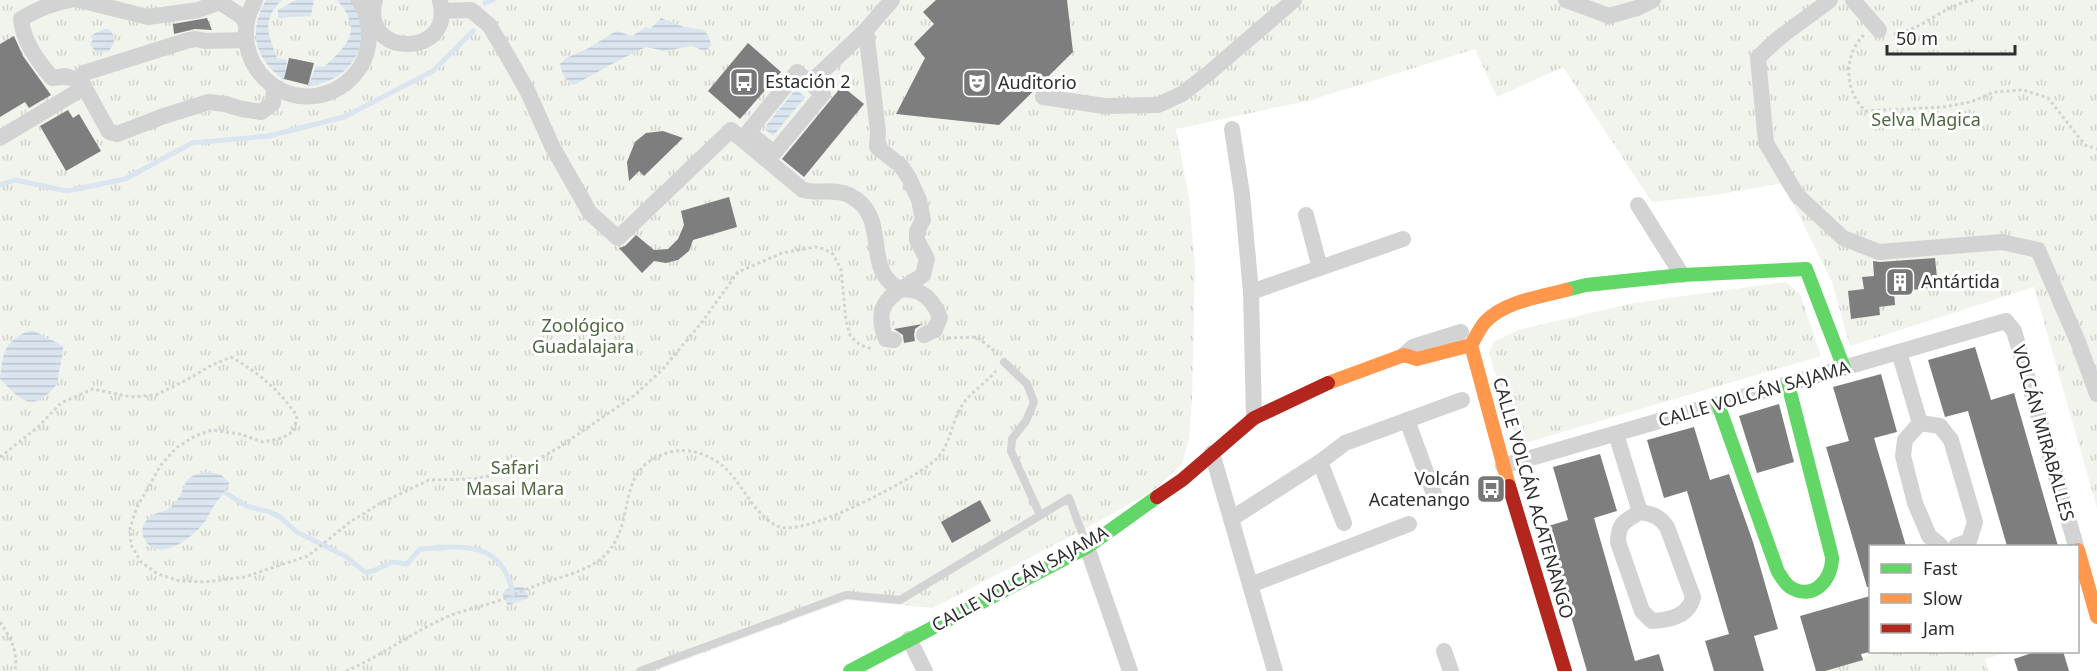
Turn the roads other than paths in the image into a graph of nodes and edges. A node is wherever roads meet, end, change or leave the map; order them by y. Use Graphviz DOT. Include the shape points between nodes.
graph roads {
  1 [pos="70,0"];
  2 [pos="79,0"];
  3 [pos="255,0"];
  4 [pos="359,0"];
  5 [pos="375,0"];
  6 [pos="892,0"];
  7 [pos="1294,0"];
  8 [pos="1566,0"];
  9 [pos="1653,0"];
  10 [pos="1830,0"];
  11 [pos="1853,0"];
  12 [pos="441,6"];
  13 [pos="247,20"];
  14 [pos="371,20"];
  15 [pos="866,30"];
  16 [pos="1879,30"];
  17 [pos="246,40"];
  18 [pos="810,83"];
  19 [pos="83,84"];
  20 [pos="274,87"];
  21 [pos="1043,97"];
  22 [pos="1232,129"];
  23 [pos="0,138"];
  24 [pos="758,146"];
  25 [pos="1638,205"];
  26 [pos="1306,215"];
  27 [pos="1403,239"];
  28 [pos="1320,268"];
  29 [pos="1682,275"];
  30 [pos="898,290"];
  31 [pos="1251,292"];
  32 [pos="2006,321"];
  33 [pos="931,338"];
  34 [pos="1469,338"];
  35 [pos="894,340"];
  36 [pos="1899,352"];
  37 [pos="1404,355"];
  38 [pos="1004,362"];
  39 [pos="1844,368"];
  40 [pos="1788,384"];
  41 [pos="2097,394"];
  42 [pos="1462,400"];
  43 [pos="1718,404"];
  44 [pos="1254,418"];
  45 [pos="1407,420"];
  46 [pos="1920,423"];
  47 [pos="1616,434"];
  48 [pos="1212,453"];
  49 [pos="1320,462"];
  50 [pos="1503,466"];
  51 [pos="1434,494"];
  52 [pos="1640,512"];
  53 [pos="1040,515"];
  54 [pos="1231,519"];
  55 [pos="1344,523"];
  56 [pos="1409,524"];
  57 [pos="1940,545"];
  58 [pos="1959,545"];
  59 [pos="2076,545"];
  60 [pos="1087,547"];
  61 [pos="2079,555"];
  62 [pos="1250,585"];
  63 [pos="2097,617"];
  64 [pos="909,639"];
  65 [pos="1444,651"];
  66 [pos="640,671"];
  67 [pos="850,671"];
  68 [pos="925,671"];
  69 [pos="1130,671"];
  70 [pos="1275,671"];
  71 [pos="1451,671"];
  72 [pos="1565,671"];
  1 -- 19 [label="street" via="41,7 21,19 22,29 29,47 52,78 65,76"];
  2 -- 13 [label="street" via="148,17 220,3"];
  3 -- 13 [label="street"];
  4 -- 14 [label="street"];
  5 -- 14 [label="street"];
  6 -- 15 [label="street"];
  7 -- 21 [label="street" via="1182,94 1158,105 1104,106"];
  8 -- 9 [label="street" via="1609,16"];
  10 -- 41 [label="street" via="1776,39 1758,58 1766,143 1797,195 1843,238 1879,252 2002,242 2038,250"];
  11 -- 16 [label="street"];
  12 -- 14 [label="street" via="436,30 417,44 395,43"];
  12 -- 24 [label="street" via="471,10 489,25 590,213 618,238 731,130"];
  13 -- 17 [label="street"];
  14 -- 20 [label="street" via="363,62 352,78 336,90 301,96"];
  15 -- 18 [label="street"];
  15 -- 30 [label="street" via="877,147 901,166 909,178 923,220 917,231 917,240 927,259 923,275"];
  17 -- 19 [label="street" via="189,40 84,73"];
  17 -- 20 [label="street" via="253,65"];
  18 -- 24 [label="street" via="823,94 809,111 774,153"];
  18 -- 24 [label="street" via="797,72 748,132"];
  19 -- 20 [label="street" via="109,132 117,134 209,102 261,112 273,103"];
  19 -- 23 [label="street"];
  22 -- 31 [label="street"];
  24 -- 30 [label="street" via="803,190 838,191 864,205 876,234 881,271"];
  25 -- 29 [label="street"];
  26 -- 28 [label="street"];
  27 -- 28 [label="street"];
  28 -- 31 [label="street"];
  29 -- 34 [label="street" via="1586,285 1514,304 1497,312"];
  29 -- 39 [label="street" via="1806,269"];
  30 -- 33 [label="street" via="914,291 934,303 940,318"];
  30 -- 35 [label="street" via="886,301 880,326 886,339"];
  31 -- 44 [label="street"];
  32 -- 36 [label="street, CALLE VOLCÁN SAJAMA"];
  32 -- 59 [label="street, VOLCÁN MIRABALLES" via="2014,332"];
  34 -- 37 [label="street" via="1413,347"];
  34 -- 50 [label="street, CALLE VOLCÁN ACATENANGO"];
  36 -- 39 [label="street, CALLE VOLCÁN SAJAMA"];
  36 -- 46 [label="street"];
  37 -- 44 [label="street, CALLE VOLCÁN SAJAMA" via="1333,381"];
  38 -- 53 [label="lane" via="1027,384 1034,402 1012,439 1011,451"];
  39 -- 40 [label="street, CALLE VOLCÁN SAJAMA"];
  40 -- 43 [label="street, CALLE VOLCÁN SAJAMA"];
  40 -- 43 [label="street" via="1832,557 1832,571 1825,584 1810,591 1788,586 1778,572"];
  42 -- 45 [label="street"];
  43 -- 47 [label="street, CALLE VOLCÁN SAJAMA"];
  44 -- 48 [label="street, CALLE VOLCÁN SAJAMA"];
  45 -- 49 [label="street" via="1345,443"];
  45 -- 51 [label="street"];
  46 -- 57 [label="street" via="1905,440 1903,456 1925,528"];
  46 -- 58 [label="street" via="1940,426 1951,440 1975,522 1969,541"];
  47 -- 50 [label="street, CALLE VOLCÁN SAJAMA"];
  47 -- 52 [label="street"];
  48 -- 54 [label="street"];
  48 -- 60 [label="street, CALLE VOLCÁN SAJAMA" via="1182,480"];
  49 -- 54 [label="street"];
  49 -- 55 [label="street"];
  50 -- 72 [label="street, CALLE VOLCÁN ACATENANGO"];
  52 -- 52 [label="street" via="1654,514 1667,527 1694,597 1686,612 1667,621 1652,621 1642,611 1618,542 1624,522"];
  53 -- 60 [label="lane" via="1069,498"];
  53 -- 66 [label="lane" via="900,600 846,595"];
  54 -- 62 [label="street"];
  56 -- 62 [label="street"];
  60 -- 64 [label="street, CALLE VOLCÁN SAJAMA"];
  60 -- 69 [label="street"];
  61 -- 63 [label="street, VOLCÁN MIRABALLES"];
  62 -- 70 [label="street"];
  64 -- 67 [label="street, CALLE VOLCÁN SAJAMA"];
  64 -- 68 [label="street"];
  65 -- 71 [label="street"];
}
